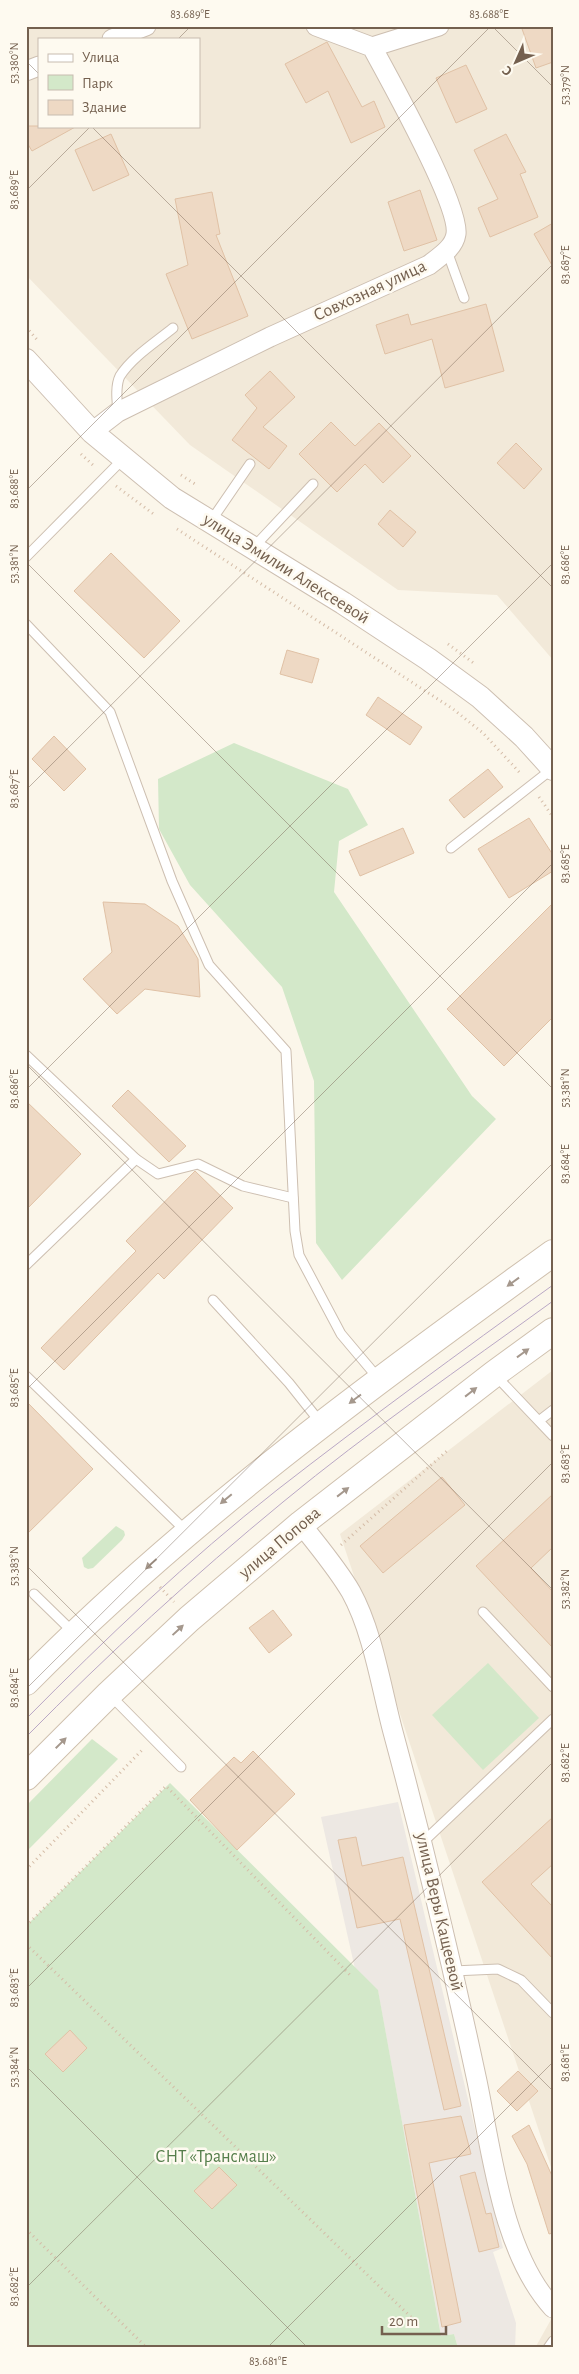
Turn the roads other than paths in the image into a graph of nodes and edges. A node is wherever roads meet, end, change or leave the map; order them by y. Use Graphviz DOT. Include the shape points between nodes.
graph roads {
  1 [pos="146,26"];
  2 [pos="316,26"];
  3 [pos="439,26"];
  4 [pos="115,38"];
  5 [pos="372,47"];
  6 [pos="38,66"];
  7 [pos="26,71"];
  8 [pos="447,251"];
  9 [pos="464,298"];
  10 [pos="173,328"];
  11 [pos="26,360"];
  12 [pos="118,412"];
  13 [pos="92,432"];
  14 [pos="123,458"];
  15 [pos="250,464"];
  16 [pos="314,484"];
  17 [pos="210,522"];
  18 [pos="253,548"];
  19 [pos="26,557"];
  20 [pos="26,624"];
  21 [pos="553,769"];
  22 [pos="451,848"];
  23 [pos="26,1056"];
  24 [pos="136,1159"];
  25 [pos="293,1198"];
  26 [pos="553,1253"];
  27 [pos="26,1265"];
  28 [pos="213,1300"];
  29 [pos="553,1332"];
  30 [pos="494,1374"];
  31 [pos="26,1376"];
  32 [pos="380,1380"];
  33 [pos="553,1410"];
  34 [pos="540,1420"];
  35 [pos="322,1424"];
  36 [pos="553,1436"];
  37 [pos="302,1524"];
  38 [pos="187,1532"];
  39 [pos="34,1594"];
  40 [pos="483,1612"];
  41 [pos="74,1633"];
  42 [pos="26,1682"];
  43 [pos="553,1687"];
  44 [pos="109,1694"];
  45 [pos="553,1719"];
  46 [pos="182,1767"];
  47 [pos="26,1777"];
  48 [pos="423,1842"];
  49 [pos="453,1971"];
  50 [pos="553,2013"];
  51 [pos="553,2308"];
  52 [pos="553,2341"];
  53 [pos="548,2348"];
  1 -- 4 [label="street"];
  2 -- 5 [label="street"];
  3 -- 5 [label="street"];
  5 -- 8 [label="street, Совхозная улица" via="452,209 456,234"];
  6 -- 7 [label="street"];
  8 -- 9 [label="lane"];
  8 -- 12 [label="street, Совхозная улица" via="429,265 270,337"];
  10 -- 12 [label="lane" via="120,377"];
  11 -- 13 [label="street, улица Эмилии Алексеевой"];
  12 -- 13 [label="street, Совхозная улица"];
  13 -- 14 [label="street, улица Эмилии Алексеевой"];
  14 -- 17 [label="street, улица Эмилии Алексеевой" via="172,498"];
  14 -- 19 [label="lane"];
  15 -- 17 [label="lane"];
  16 -- 18 [label="lane"];
  17 -- 18 [label="street, улица Эмилии Алексеевой"];
  18 -- 21 [label="street, улица Эмилии Алексеевой" via="428,659 480,697"];
  20 -- 25 [label="lane" via="110,712 172,881 209,965 286,1051"];
  21 -- 22 [label="lane"];
  23 -- 24 [label="lane"];
  24 -- 25 [label="lane" via="158,1174 198,1164 243,1186"];
  24 -- 27 [label="lane"];
  25 -- 32 [label="lane" via="299,1255 341,1334"];
  26 -- 32 [label="main road, one-way"];
  28 -- 35 [label="lane"];
  30 -- 29 [label="main road, улица Попова, one-way"];
  30 -- 34 [label="lane"];
  37 -- 30 [label="main road, улица Попова, one-way"];
  31 -- 38 [label="lane"];
  32 -- 35 [label="main road, one-way"];
  33 -- 34 [label="lane"];
  34 -- 36 [label="lane"];
  35 -- 38 [label="main road, one-way"];
  44 -- 37 [label="main road, улица Попова, one-way" via="189,1619"];
  37 -- 48 [label="street, улица Веры Кащеевой" via="351,1592 367,1632"];
  38 -- 41 [label="main road, one-way"];
  39 -- 41 [label="lane"];
  40 -- 43 [label="lane"];
  41 -- 42 [label="main road"];
  44 -- 46 [label="lane"];
  47 -- 44 [label="main road, улица Попова, one-way"];
  45 -- 48 [label="lane"];
  48 -- 49 [label="street, улица Веры Кащеевой"];
  49 -- 50 [label="lane" via="498,1969 521,1980"];
  49 -- 51 [label="street, улица Веры Кащеевой" via="502,2197 517,2251 538,2291"];
  52 -- 53 [label="lane"];
}
